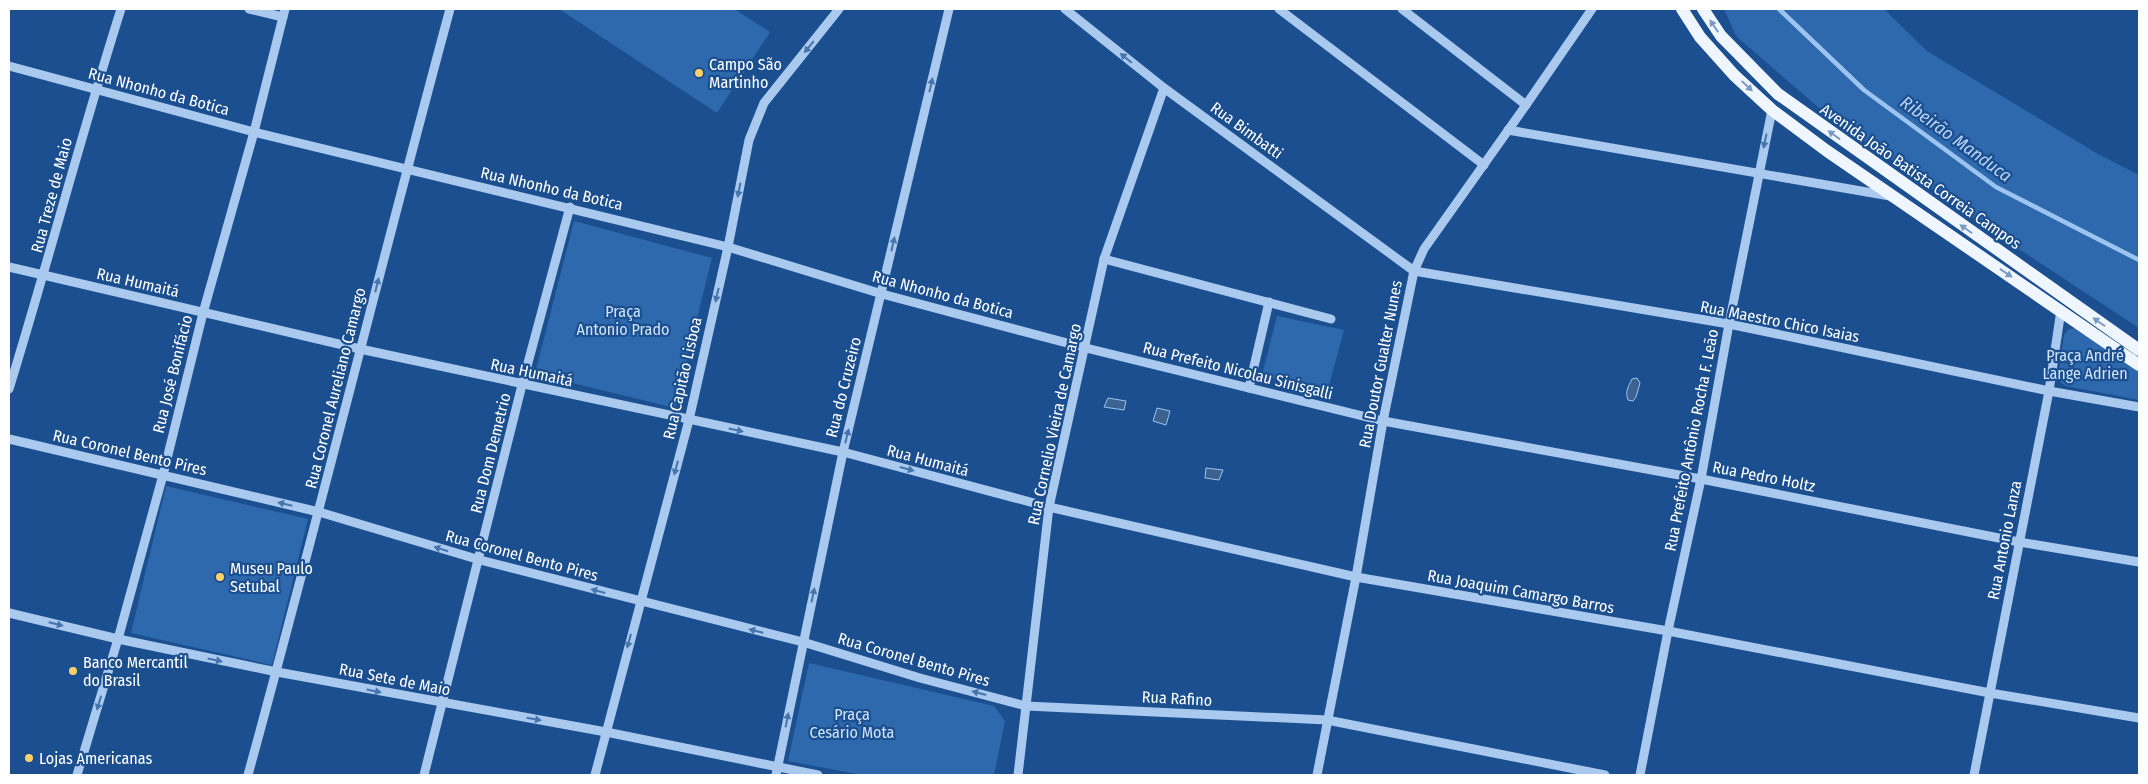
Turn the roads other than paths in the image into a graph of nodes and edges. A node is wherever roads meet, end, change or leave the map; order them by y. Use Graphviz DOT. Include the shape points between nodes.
graph roads {
  1 [pos="121,9"];
  2 [pos="250,9"];
  3 [pos="450,9"];
  4 [pos="840,9"];
  5 [pos="949,9"];
  6 [pos="1065,9"];
  7 [pos="1279,9"];
  8 [pos="1296,9"];
  9 [pos="1402,9"];
  10 [pos="1592,9"];
  11 [pos="1682,9"];
  12 [pos="1702,9"];
  13 [pos="284,13"];
  14 [pos="1290,17"];
  15 [pos="9,66"];
  16 [pos="1164,88"];
  17 [pos="96,89"];
  18 [pos="1526,105"];
  19 [pos="1772,110"];
  20 [pos="1508,130"];
  21 [pos="254,132"];
  22 [pos="1484,164"];
  23 [pos="406,170"];
  24 [pos="1758,173"];
  25 [pos="1893,196"];
  26 [pos="570,207"];
  27 [pos="728,247"];
  28 [pos="1104,259"];
  29 [pos="9,267"];
  30 [pos="1414,271"];
  31 [pos="44,276"];
  32 [pos="882,294"];
  33 [pos="1269,302"];
  34 [pos="2061,310"];
  35 [pos="203,313"];
  36 [pos="1331,319"];
  37 [pos="1729,324"];
  38 [pos="1086,348"];
  39 [pos="360,349"];
  40 [pos="2139,350"];
  41 [pos="2139,365"];
  42 [pos="522,385"];
  43 [pos="1249,388"];
  44 [pos="9,389"];
  45 [pos="2049,391"];
  46 [pos="2139,407"];
  47 [pos="689,420"];
  48 [pos="1382,421"];
  49 [pos="9,439"];
  50 [pos="843,452"];
  51 [pos="163,475"];
  52 [pos="1702,479"];
  53 [pos="1049,508"];
  54 [pos="319,512"];
  55 [pos="2019,542"];
  56 [pos="480,560"];
  57 [pos="2139,562"];
  58 [pos="1356,577"];
  59 [pos="640,602"];
  60 [pos="9,613"];
  61 [pos="1668,632"];
  62 [pos="118,639"];
  63 [pos="803,642"];
  64 [pos="276,672"];
  65 [pos="1990,693"];
  66 [pos="442,703"];
  67 [pos="1026,706"];
  68 [pos="2139,718"];
  69 [pos="1327,720"];
  70 [pos="606,732"];
  71 [pos="777,771"];
  72 [pos="77,775"];
  73 [pos="248,775"];
  74 [pos="424,775"];
  75 [pos="595,775"];
  76 [pos="818,775"];
  77 [pos="1018,775"];
  78 [pos="1317,775"];
  79 [pos="1605,775"];
  80 [pos="1640,775"];
  81 [pos="1974,775"];
  1 -- 17 [label="street, Rua Treze de Maio"];
  2 -- 13 [label="street"];
  3 -- 23 [label="street, Rua Coronel Aureliano Camargo"];
  4 -- 27 [label="street, Rua Capitão Lisboa, one-way" via="764,104 749,140"];
  32 -- 5 [label="street, Rua do Cruzeiro, one-way"];
  16 -- 6 [label="street, Rua Bimbatti, one-way"];
  7 -- 14 [label="street"];
  8 -- 14 [label="street"];
  9 -- 18 [label="street"];
  10 -- 18 [label="street, Rua Doutor Gualter Nunes"];
  11 -- 19 [label="main road, Avenida João Batista Correia Campos, one-way" via="1700,37"];
  40 -- 12 [label="main road, Avenida João Batista Correia Campos, one-way" via="1778,94 1721,36"];
  13 -- 21 [label="street, Rua José Bonifácio"];
  14 -- 22 [label="street"];
  15 -- 17 [label="street, Rua Nhonho da Botica"];
  16 -- 28 [label="street, Rua Cornelio Vieira de Camargo"];
  16 -- 30 [label="street, Rua Bimbatti"];
  17 -- 21 [label="street, Rua Nhonho da Botica"];
  17 -- 31 [label="street, Rua Treze de Maio"];
  18 -- 20 [label="street, Rua Doutor Gualter Nunes"];
  19 -- 24 [label="street, Rua Prefeito Antônio Rocha F. Leão, one-way"];
  19 -- 25 [label="main road, Avenida João Batista Correia Campos"];
  20 -- 22 [label="street, Rua Doutor Gualter Nunes"];
  20 -- 24 [label="street"];
  21 -- 23 [label="street, Rua Nhonho da Botica"];
  21 -- 35 [label="street, Rua José Bonifácio"];
  22 -- 30 [label="street, Rua Doutor Gualter Nunes" via="1424,249"];
  23 -- 26 [label="street, Rua Nhonho da Botica"];
  39 -- 23 [label="street, Rua Coronel Aureliano Camargo, one-way"];
  24 -- 25 [label="street"];
  24 -- 37 [label="street, Rua Prefeito Antônio Rocha F. Leão"];
  25 -- 34 [label="main road, Avenida João Batista Correia Campos, one-way"];
  26 -- 27 [label="street, Rua Nhonho da Botica"];
  26 -- 42 [label="street, Rua Dom Demetrio"];
  27 -- 32 [label="street, Rua Nhonho da Botica"];
  27 -- 47 [label="street, Rua Capitão Lisboa, one-way"];
  28 -- 33 [label="street"];
  28 -- 38 [label="street, Rua Cornelio Vieira de Camargo"];
  29 -- 31 [label="street, Rua Humaitá"];
  30 -- 37 [label="street, Rua Maestro Chico Isaias"];
  30 -- 48 [label="street, Rua Doutor Gualter Nunes"];
  31 -- 35 [label="street, Rua Humaitá"];
  31 -- 44 [label="street, Rua Treze de Maio"];
  32 -- 38 [label="street, Rua Nhonho da Botica"];
  50 -- 32 [label="street, Rua do Cruzeiro, one-way"];
  33 -- 36 [label="street"];
  33 -- 43 [label="street"];
  34 -- 41 [label="main road, Avenida João Batista Correia Campos"];
  34 -- 45 [label="street, Rua Antonio Lanza"];
  35 -- 39 [label="street, Rua Humaitá"];
  35 -- 51 [label="street, Rua José Bonifácio"];
  37 -- 45 [label="street, Rua Maestro Chico Isaias"];
  37 -- 52 [label="street, Rua Prefeito Antônio Rocha F. Leão"];
  38 -- 43 [label="street, Rua Prefeito Nicolau Sinisgalli"];
  38 -- 53 [label="street, Rua Cornelio Vieira de Camargo"];
  39 -- 42 [label="street, Rua Humaitá"];
  39 -- 54 [label="street, Rua Coronel Aureliano Camargo"];
  42 -- 47 [label="street, Rua Humaitá"];
  42 -- 56 [label="street, Rua Dom Demetrio"];
  43 -- 48 [label="street, Rua Prefeito Nicolau Sinisgalli"];
  45 -- 46 [label="street, Rua Maestro Chico Isaias"];
  45 -- 55 [label="street, Rua Antonio Lanza"];
  47 -- 50 [label="street, Rua Humaitá, one-way"];
  47 -- 59 [label="street, Rua Capitão Lisboa, one-way"];
  48 -- 52 [label="street, Rua Pedro Holtz"];
  48 -- 58 [label="street, Rua Doutor Gualter Nunes"];
  49 -- 51 [label="street, Rua Coronel Bento Pires"];
  50 -- 53 [label="street, Rua Humaitá, one-way"];
  63 -- 50 [label="street, Rua do Cruzeiro, one-way"];
  54 -- 51 [label="street, Rua Coronel Bento Pires, one-way"];
  51 -- 62 [label="street, Rua José Bonifácio"];
  52 -- 55 [label="street, Rua Pedro Holtz"];
  52 -- 61 [label="street, Rua Prefeito Antônio Rocha F. Leão"];
  53 -- 58 [label="street, Rua Joaquim Camargo Barros"];
  53 -- 67 [label="street, Rua Cornelio Vieira de Camargo"];
  56 -- 54 [label="street, Rua Coronel Bento Pires, one-way"];
  54 -- 64 [label="street, Rua Coronel Aureliano Camargo"];
  55 -- 57 [label="street, Rua Pedro Holtz"];
  55 -- 65 [label="street, Rua Antonio Lanza"];
  59 -- 56 [label="street, Rua Coronel Bento Pires, one-way"];
  56 -- 66 [label="street, Rua Dom Demetrio"];
  58 -- 61 [label="street, Rua Joaquim Camargo Barros"];
  58 -- 69 [label="street, Rua Doutor Gualter Nunes"];
  63 -- 59 [label="street, Rua Coronel Bento Pires, one-way"];
  59 -- 70 [label="street, Rua Capitão Lisboa, one-way"];
  60 -- 62 [label="street, Rua Sete de Maio, one-way"];
  61 -- 65 [label="street, Rua Joaquim Camargo Barros"];
  61 -- 80 [label="street, Rua Prefeito Antônio Rocha F. Leão"];
  62 -- 64 [label="street, Rua Sete de Maio, one-way"];
  62 -- 72 [label="street, Rua José Bonifácio, one-way"];
  67 -- 63 [label="street, Rua Coronel Bento Pires, one-way"];
  71 -- 63 [label="street, Rua do Cruzeiro, one-way"];
  64 -- 66 [label="street, Rua Sete de Maio, one-way"];
  64 -- 73 [label="street, Rua Coronel Aureliano Camargo"];
  65 -- 68 [label="street, Rua Joaquim Camargo Barros"];
  65 -- 81 [label="street, Rua Antonio Lanza"];
  66 -- 70 [label="street, Rua Sete de Maio, one-way"];
  66 -- 74 [label="street, Rua Dom Demetrio"];
  67 -- 69 [label="street, Rua Rafino"];
  67 -- 77 [label="street, Rua Cornelio Vieira de Camargo"];
  69 -- 78 [label="street, Rua Doutor Gualter Nunes"];
  69 -- 79 [label="street, Rua Rafino"];
  70 -- 71 [label="street, Rua Sete de Maio"];
  70 -- 75 [label="street, Rua Capitão Lisboa"];
  71 -- 76 [label="street, Rua Sete de Maio"];
}
